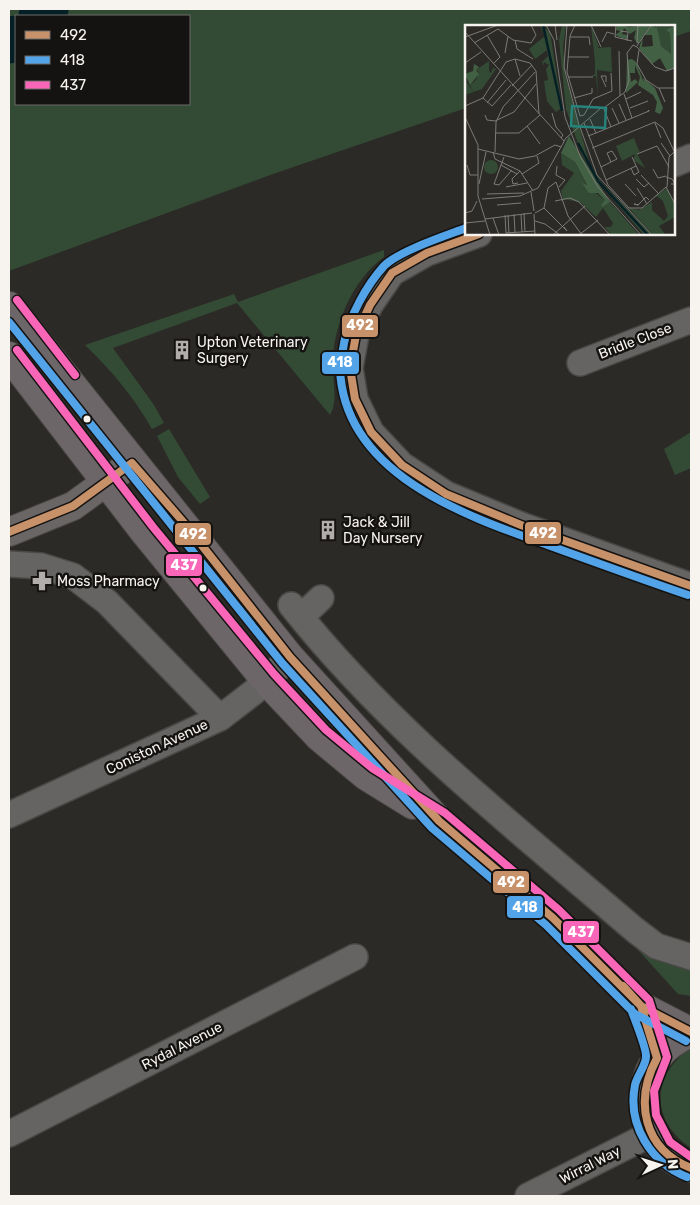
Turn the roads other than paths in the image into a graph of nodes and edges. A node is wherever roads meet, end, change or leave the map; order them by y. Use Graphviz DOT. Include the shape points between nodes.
graph roads {
  1 [pos="691,157"];
  2 [pos="675,164"];
  3 [pos="477,235"];
  4 [pos="9,306"];
  5 [pos="691,320"];
  6 [pos="9,356"];
  7 [pos="580,363"];
  8 [pos="132,463"];
  9 [pos="107,483"];
  10 [pos="9,532"];
  11 [pos="9,564"];
  12 [pos="691,586"];
  13 [pos="321,598"];
  14 [pos="290,657"];
  15 [pos="266,681"];
  16 [pos="220,718"];
  17 [pos="9,815"];
  18 [pos="439,821"];
  19 [pos="356,957"];
  20 [pos="691,957"];
  21 [pos="642,1006"];
  22 [pos="691,1032"];
  23 [pos="657,1058"];
  24 [pos="9,1134"];
  25 [pos="651,1134"];
  26 [pos="691,1168"];
  27 [pos="528,1196"];
  1 -- 2 [label="street"];
  3 -- 12 [label="street" via="427,253 392,274 370,305 356,335 350,368 355,399 370,432 402,465 446,494 521,525"];
  4 -- 8 [label="main road"];
  5 -- 7 [label="street, Bridle Close"];
  6 -- 9 [label="main road"];
  8 -- 9 [label="street"];
  8 -- 14 [label="main road" via="185,524"];
  9 -- 10 [label="street" via="73,506"];
  9 -- 15 [label="main road"];
  11 -- 16 [label="street" via="41,566 73,576 107,602"];
  13 -- 20 [label="street" via="296,611 324,646 432,756 635,930 656,946"];
  14 -- 15 [label="street, Coniston Avenue"];
  14 -- 18 [label="main road"];
  15 -- 16 [label="street, Coniston Avenue"];
  15 -- 18 [label="main road" via="318,737 366,776"];
  16 -- 17 [label="street, Coniston Avenue"];
  18 -- 21 [label="main road" via="553,918"];
  19 -- 24 [label="street, Rydal Avenue"];
  21 -- 22 [label="main road"];
  21 -- 23 [label="main road"];
  22 -- 23 [label="main road" via="672,1042"];
  23 -- 25 [label="main road" via="648,1075 644,1095 645,1115"];
  25 -- 26 [label="main road" via="666,1153"];
  25 -- 27 [label="street, Wirral Way"];
}
